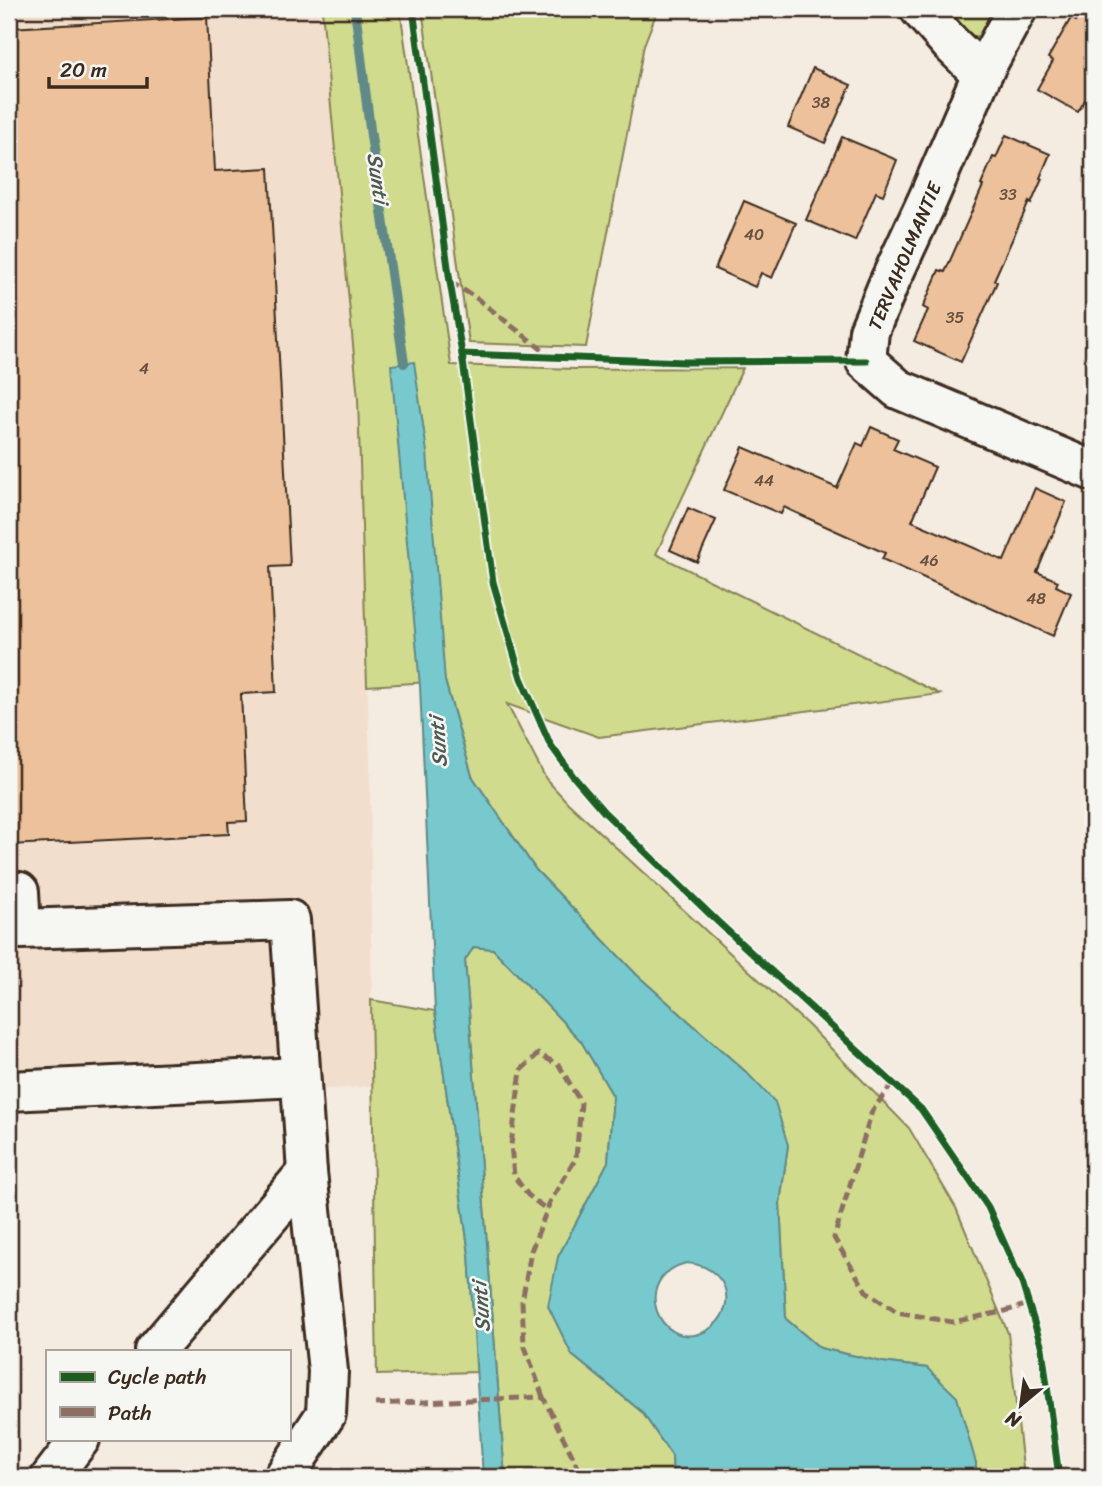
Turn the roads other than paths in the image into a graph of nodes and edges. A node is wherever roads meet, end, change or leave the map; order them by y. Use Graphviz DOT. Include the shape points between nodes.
graph roads {
  1 [pos="920,9"];
  2 [pos="1017,9"];
  3 [pos="982,74"];
  4 [pos="1093,471"];
  5 [pos="9,891"];
  6 [pos="299,1077"];
  7 [pos="9,1091"];
  8 [pos="307,1172"];
  9 [pos="156,1350"];
  10 [pos="79,1440"];
  11 [pos="51,1477"];
  12 [pos="284,1477"];
  1 -- 3 [label="street"];
  2 -- 3 [label="street, TERVAHOLMANTIE"];
  3 -- 4 [label="street, TERVAHOLMANTIE" via="869,331 866,361 898,390"];
  5 -- 6 [label="street" via="19,892 21,929 290,920"];
  6 -- 7 [label="street"];
  6 -- 8 [label="street"];
  8 -- 9 [label="street"];
  8 -- 12 [label="street" via="328,1371 327,1405 326,1414"];
  10 -- 11 [label="street"];
}
